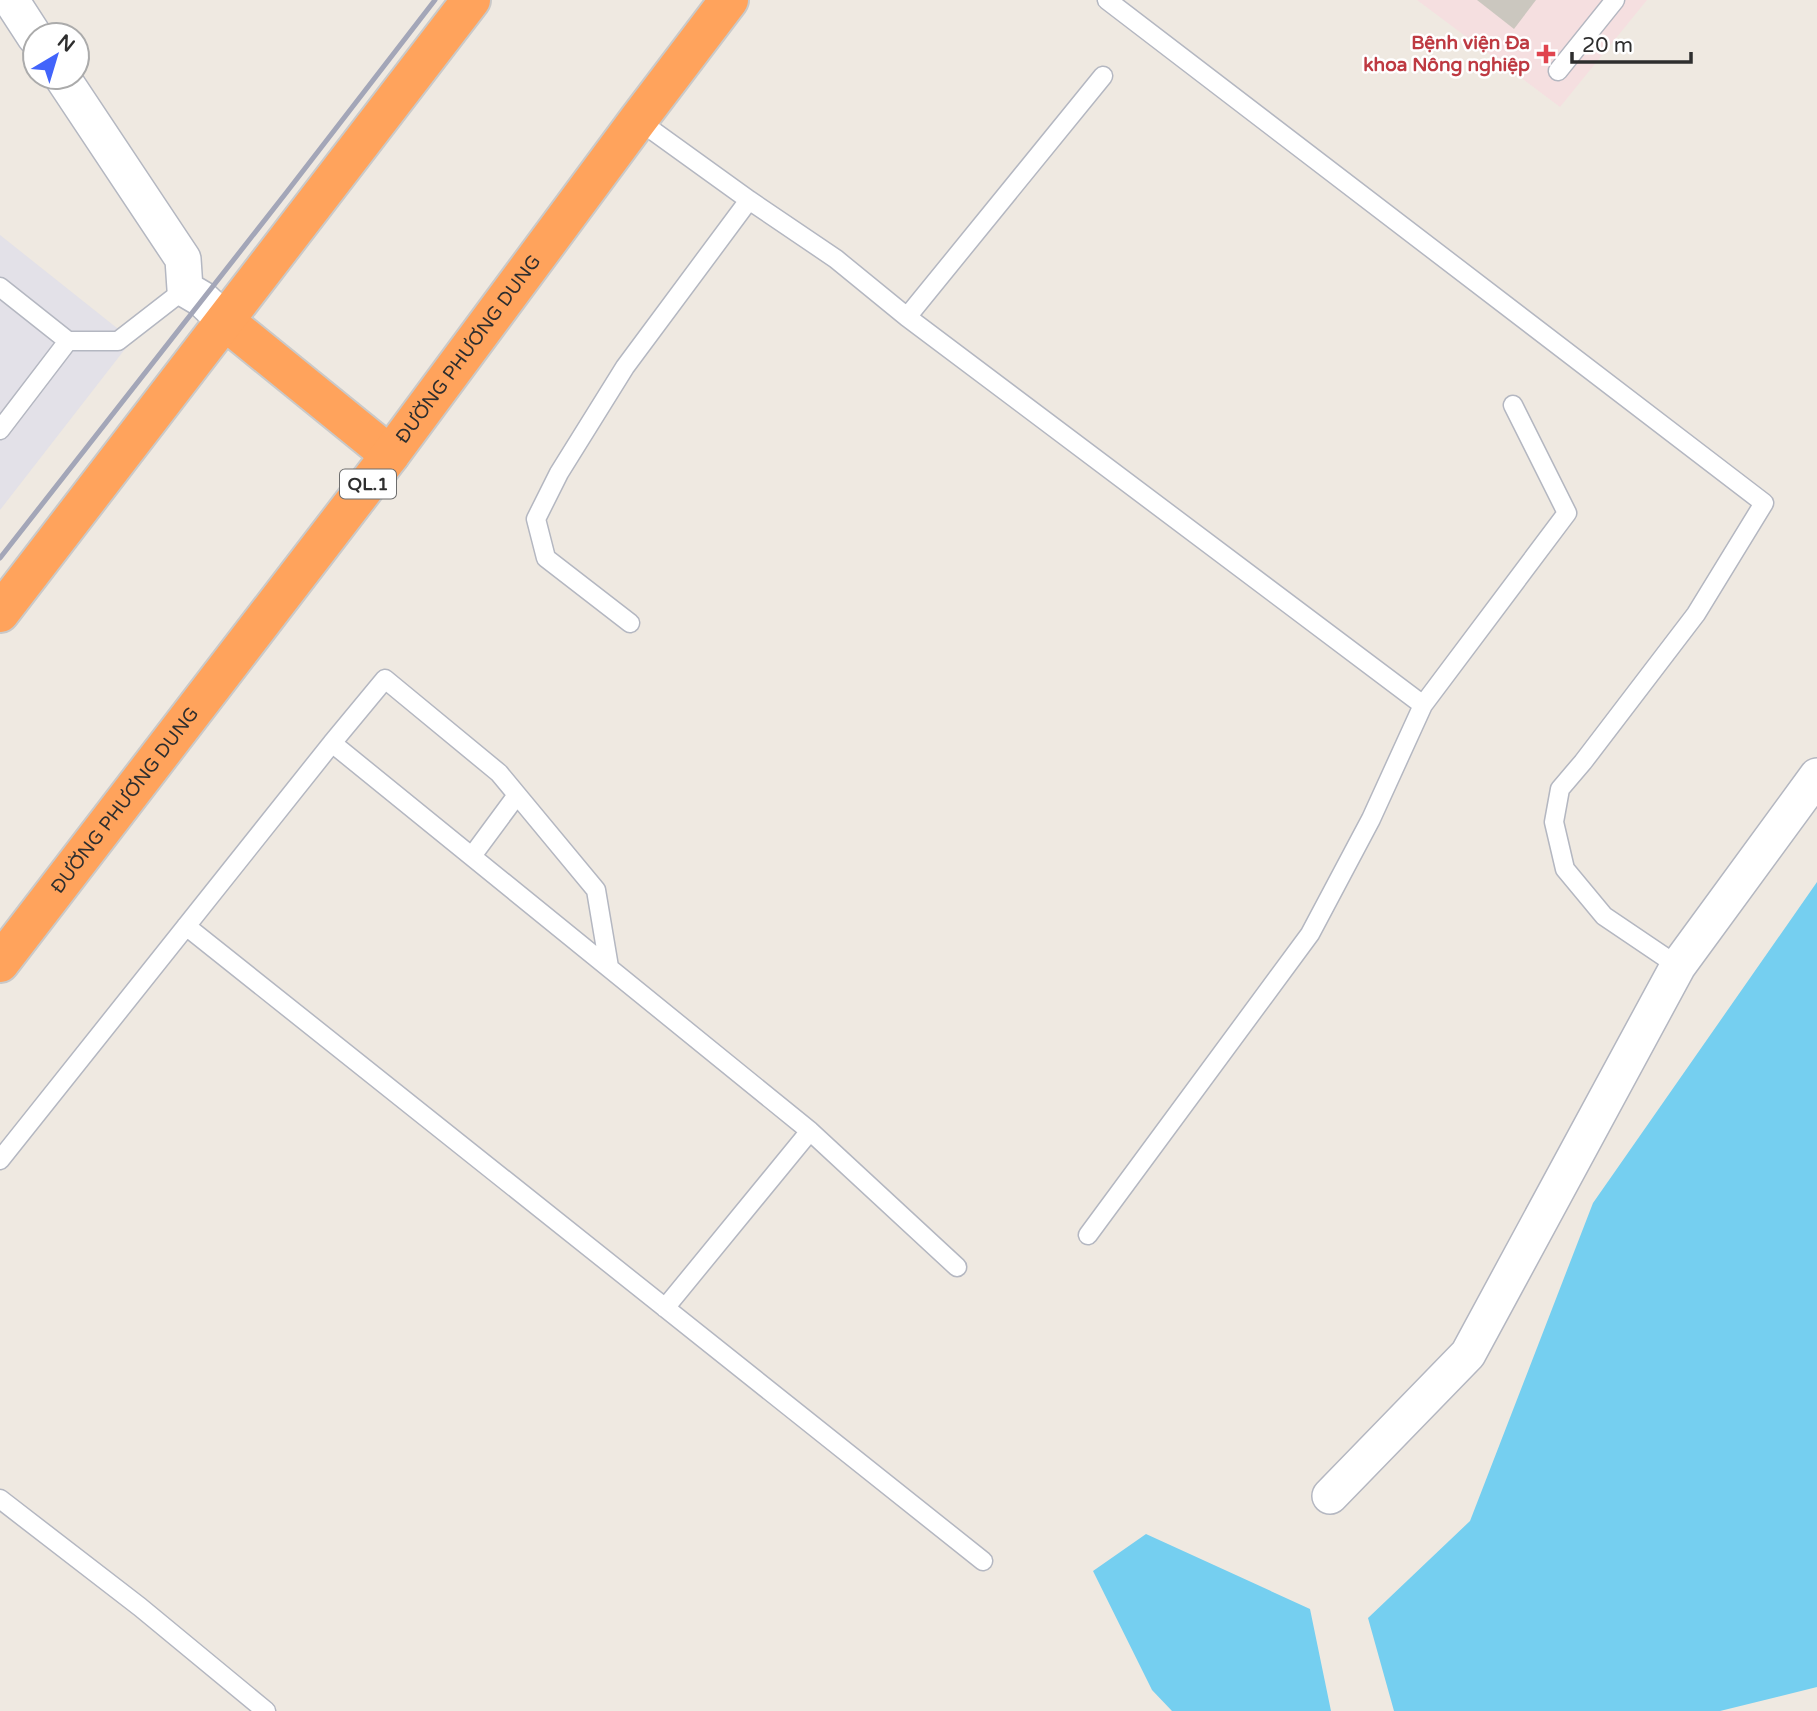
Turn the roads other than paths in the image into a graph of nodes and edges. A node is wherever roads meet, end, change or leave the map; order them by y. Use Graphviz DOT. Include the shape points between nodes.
graph roads {
  1 [pos="10,0"];
  2 [pos="471,0"];
  3 [pos="729,0"];
  4 [pos="1107,0"];
  5 [pos="1615,0"];
  6 [pos="24,21"];
  7 [pos="1558,71"];
  8 [pos="1103,76"];
  9 [pos="71,91"];
  10 [pos="638,120"];
  11 [pos="749,200"];
  12 [pos="0,287"];
  13 [pos="185,289"];
  14 [pos="907,317"];
  15 [pos="225,321"];
  16 [pos="68,341"];
  17 [pos="1513,405"];
  18 [pos="0,430"];
  19 [pos="390,455"];
  20 [pos="0,613"];
  21 [pos="630,624"];
  22 [pos="1423,705"];
  23 [pos="332,743"];
  24 [pos="1817,776"];
  25 [pos="517,795"];
  26 [pos="472,856"];
  27 [pos="186,926"];
  28 [pos="0,963"];
  29 [pos="1678,966"];
  30 [pos="609,967"];
  31 [pos="810,1131"];
  32 [pos="0,1160"];
  33 [pos="1088,1235"];
  34 [pos="957,1268"];
  35 [pos="665,1308"];
  36 [pos="1330,1496"];
  37 [pos="0,1499"];
  38 [pos="983,1561"];
  39 [pos="266,1711"];
  1 -- 6 [label="street"];
  2 -- 15 [label="highway"];
  3 -- 10 [label="highway, ĐƯỜNG PHƯƠNG DUNG / QL.1"];
  4 -- 29 [label="lane" via="1764,503 1696,614 1560,789 1554,822 1565,869 1604,916"];
  5 -- 7 [label="lane"];
  8 -- 14 [label="lane"];
  9 -- 13 [label="street" via="183,258"];
  10 -- 11 [label="lane"];
  10 -- 19 [label="highway, ĐƯỜNG PHƯƠNG DUNG / QL.1"];
  11 -- 14 [label="lane" via="836,259"];
  11 -- 21 [label="lane" via="625,367 536,519 546,558"];
  12 -- 16 [label="lane"];
  13 -- 15 [label="street"];
  13 -- 16 [label="lane" via="118,341"];
  14 -- 22 [label="lane"];
  15 -- 19 [label="highway"];
  15 -- 20 [label="highway"];
  16 -- 18 [label="lane"];
  17 -- 22 [label="lane" via="1567,513"];
  19 -- 28 [label="highway, ĐƯỜNG PHƯƠNG DUNG / QL.1"];
  22 -- 33 [label="lane" via="1310,934"];
  23 -- 25 [label="lane" via="385,679 499,773"];
  23 -- 26 [label="lane"];
  23 -- 27 [label="lane"];
  24 -- 29 [label="street"];
  25 -- 26 [label="lane"];
  25 -- 30 [label="lane" via="596,890"];
  26 -- 30 [label="lane"];
  27 -- 32 [label="lane"];
  27 -- 35 [label="lane"];
  29 -- 36 [label="street" via="1468,1354"];
  30 -- 31 [label="lane"];
  31 -- 34 [label="lane"];
  31 -- 35 [label="lane"];
  35 -- 38 [label="lane"];
  37 -- 39 [label="lane"];
}
